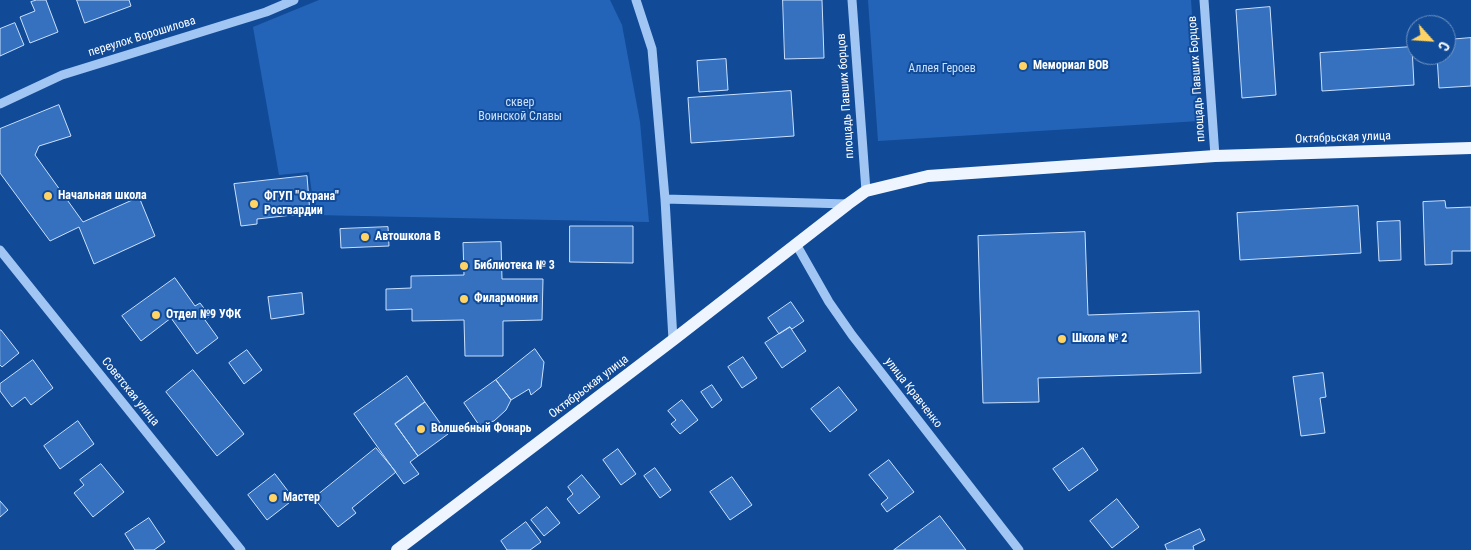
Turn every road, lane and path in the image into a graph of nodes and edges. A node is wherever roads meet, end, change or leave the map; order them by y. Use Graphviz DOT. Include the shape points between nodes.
graph roads {
  1 [pos="294,0"];
  2 [pos="636,0"];
  3 [pos="852,0"];
  4 [pos="1204,0"];
  5 [pos="0,104"];
  6 [pos="1471,148"];
  7 [pos="1215,156"];
  8 [pos="866,191"];
  9 [pos="665,199"];
  10 [pos="848,204"];
  11 [pos="796,244"];
  12 [pos="0,250"];
  13 [pos="674,340"];
  14 [pos="240,550"];
  15 [pos="396,550"];
  16 [pos="1019,550"];
  1 -- 5 [label="street, переулок Ворошилова" via="266,12 62,75"];
  2 -- 9 [label="street" via="652,50"];
  3 -- 8 [label="street, площадь Павших борцов"];
  4 -- 7 [label="street, площадь Павших Борцов"];
  6 -- 7 [label="main road, Октябрьская улица"];
  7 -- 8 [label="main road, Октябрьская улица" via="928,176"];
  8 -- 10 [label="main road, Октябрьская улица"];
  9 -- 10 [label="street"];
  9 -- 13 [label="street"];
  10 -- 11 [label="main road, Октябрьская улица"];
  11 -- 13 [label="main road, Октябрьская улица"];
  11 -- 16 [label="street, улица Кравченко" via="828,302 852,335"];
  12 -- 14 [label="street, Советская улица"];
  13 -- 15 [label="main road, Октябрьская улица"];
}
